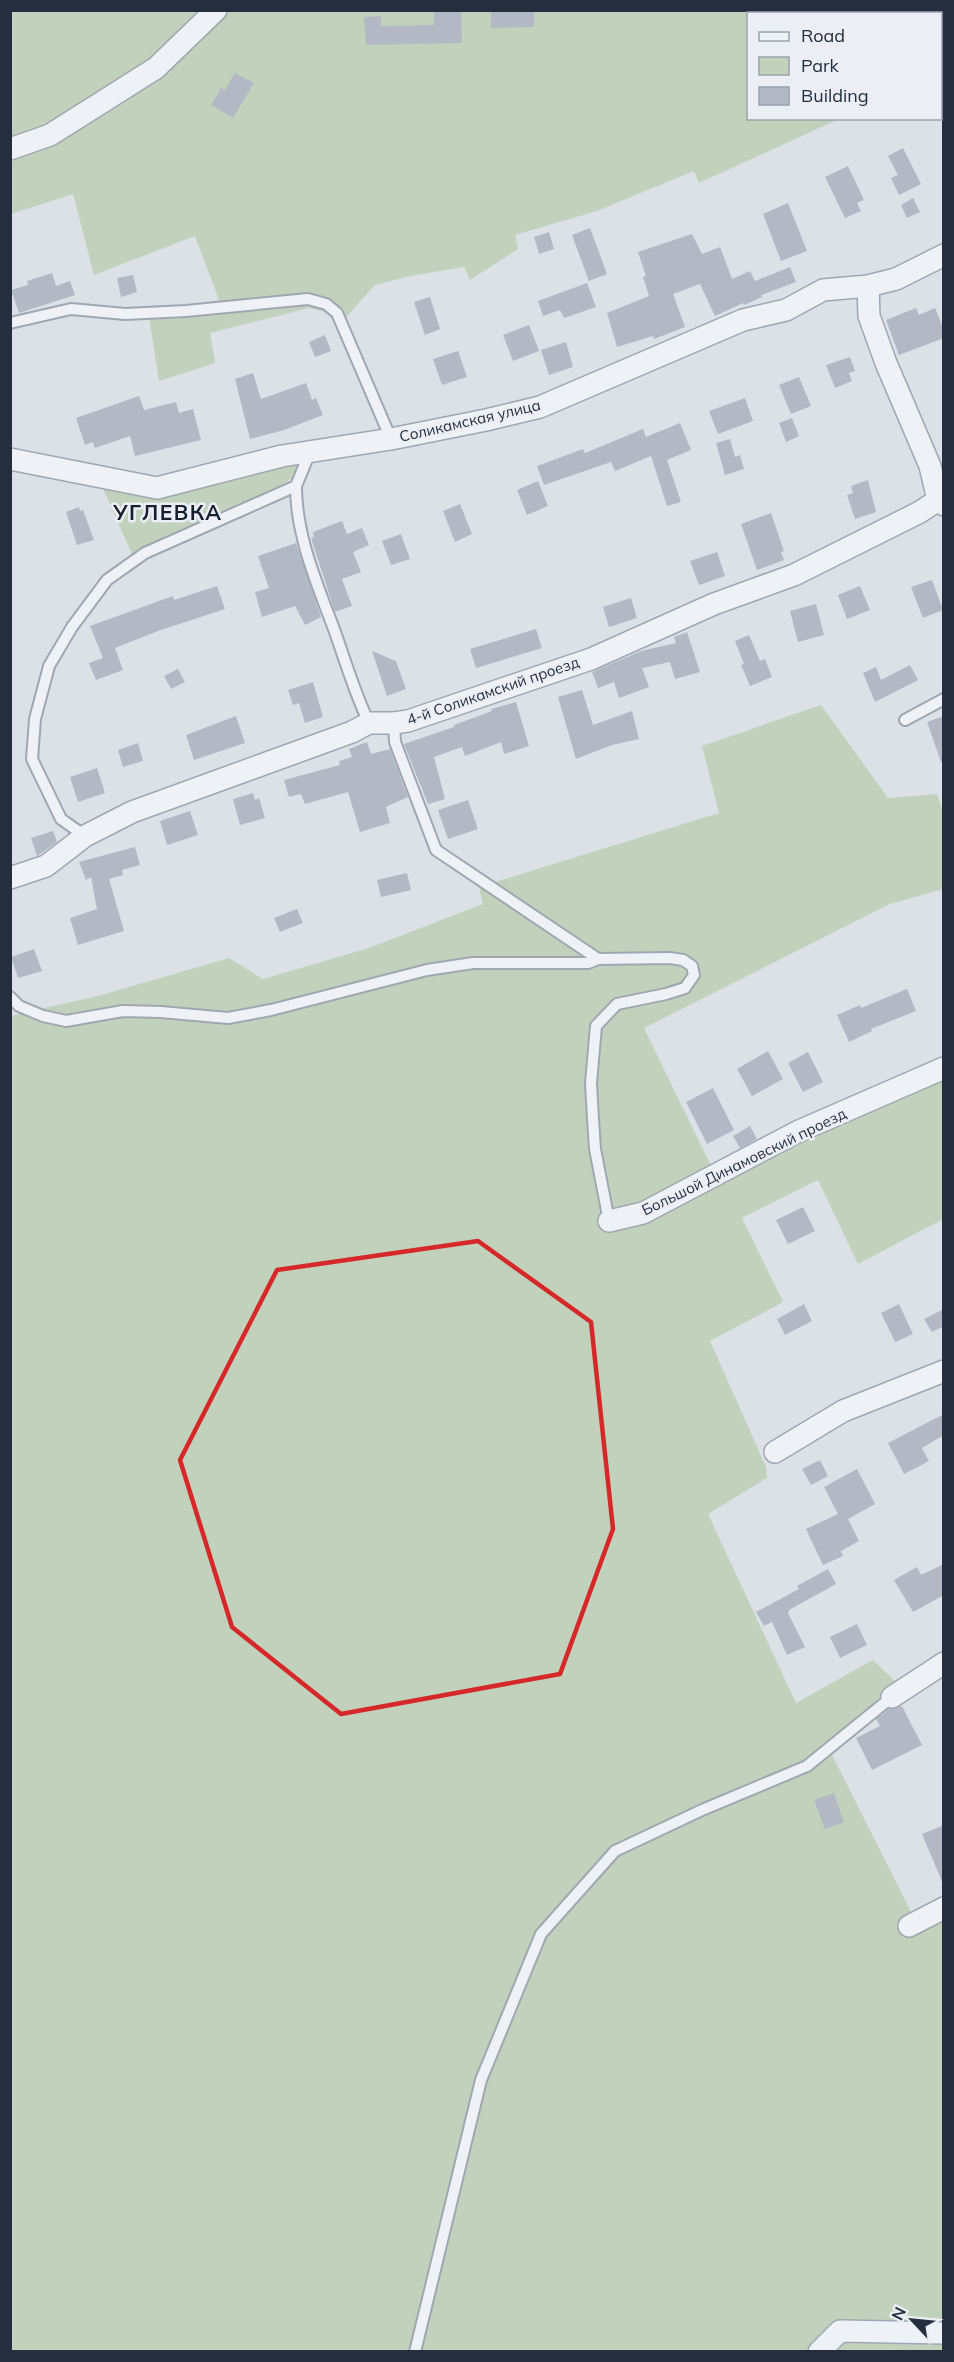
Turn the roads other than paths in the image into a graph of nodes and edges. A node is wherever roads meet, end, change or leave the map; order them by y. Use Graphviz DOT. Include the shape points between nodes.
graph roads {
  1 [pos="216,10"];
  2 [pos="10,148"];
  3 [pos="944,255"];
  4 [pos="868,286"];
  5 [pos="10,323"];
  6 [pos="391,439"];
  7 [pos="310,452"];
  8 [pos="10,459"];
  9 [pos="296,486"];
  10 [pos="941,502"];
  11 [pos="944,699"];
  12 [pos="905,720"];
  13 [pos="369,723"];
  14 [pos="394,723"];
  15 [pos="85,836"];
  16 [pos="10,878"];
  17 [pos="598,959"];
  18 [pos="10,997"];
  19 [pos="944,1068"];
  20 [pos="609,1221"];
  21 [pos="944,1371"];
  22 [pos="775,1452"];
  23 [pos="944,1663"];
  24 [pos="892,1697"];
  25 [pos="944,1908"];
  26 [pos="909,1926"];
  27 [pos="944,2333"];
  28 [pos="415,2352"];
  29 [pos="819,2352"];
  1 -- 2 [label="street" via="156,68 50,135"];
  3 -- 4 [label="street, Соликамская улица" via="896,279"];
  4 -- 6 [label="street, Соликамская улица" via="823,290 786,310 743,320 540,407"];
  4 -- 10 [label="street" via="870,316"];
  5 -- 6 [label="lane" via="70,309 125,314 308,299 326,304 337,313"];
  6 -- 7 [label="street, Соликамская улица"];
  7 -- 8 [label="street, Соликамская улица" via="157,488"];
  7 -- 9 [label="lane"];
  9 -- 13 [label="lane" via="299,524 312,570"];
  9 -- 15 [label="lane" via="145,553 107,580 72,627 49,666 35,719 32,759 60,819"];
  10 -- 14 [label="street, 4-й Соликамский проезд" via="794,575 714,604 591,658"];
  11 -- 12 [label="lane"];
  13 -- 14 [label="street, 4-й Соликамский проезд"];
  13 -- 15 [label="street, 4-й Соликамский проезд" via="132,813"];
  14 -- 17 [label="lane" via="395,742 436,850"];
  15 -- 16 [label="street, 4-й Соликамский проезд" via="46,866"];
  17 -- 18 [label="lane" via="588,963 472,963 427,970 228,1018 123,1011 66,1021 43,1017 19,1006"];
  17 -- 20 [label="lane" via="676,959 692,966 694,975 685,988 617,1004 597,1026 591,1083 593,1129"];
  19 -- 20 [label="street, Большой Динамовский проезд" via="797,1132 643,1213"];
  21 -- 22 [label="street" via="843,1411"];
  23 -- 24 [label="street"];
  24 -- 28 [label="lane" via="807,1766 615,1851 541,1935 481,2080"];
  25 -- 26 [label="street"];
  27 -- 29 [label="street" via="840,2331"];
}
